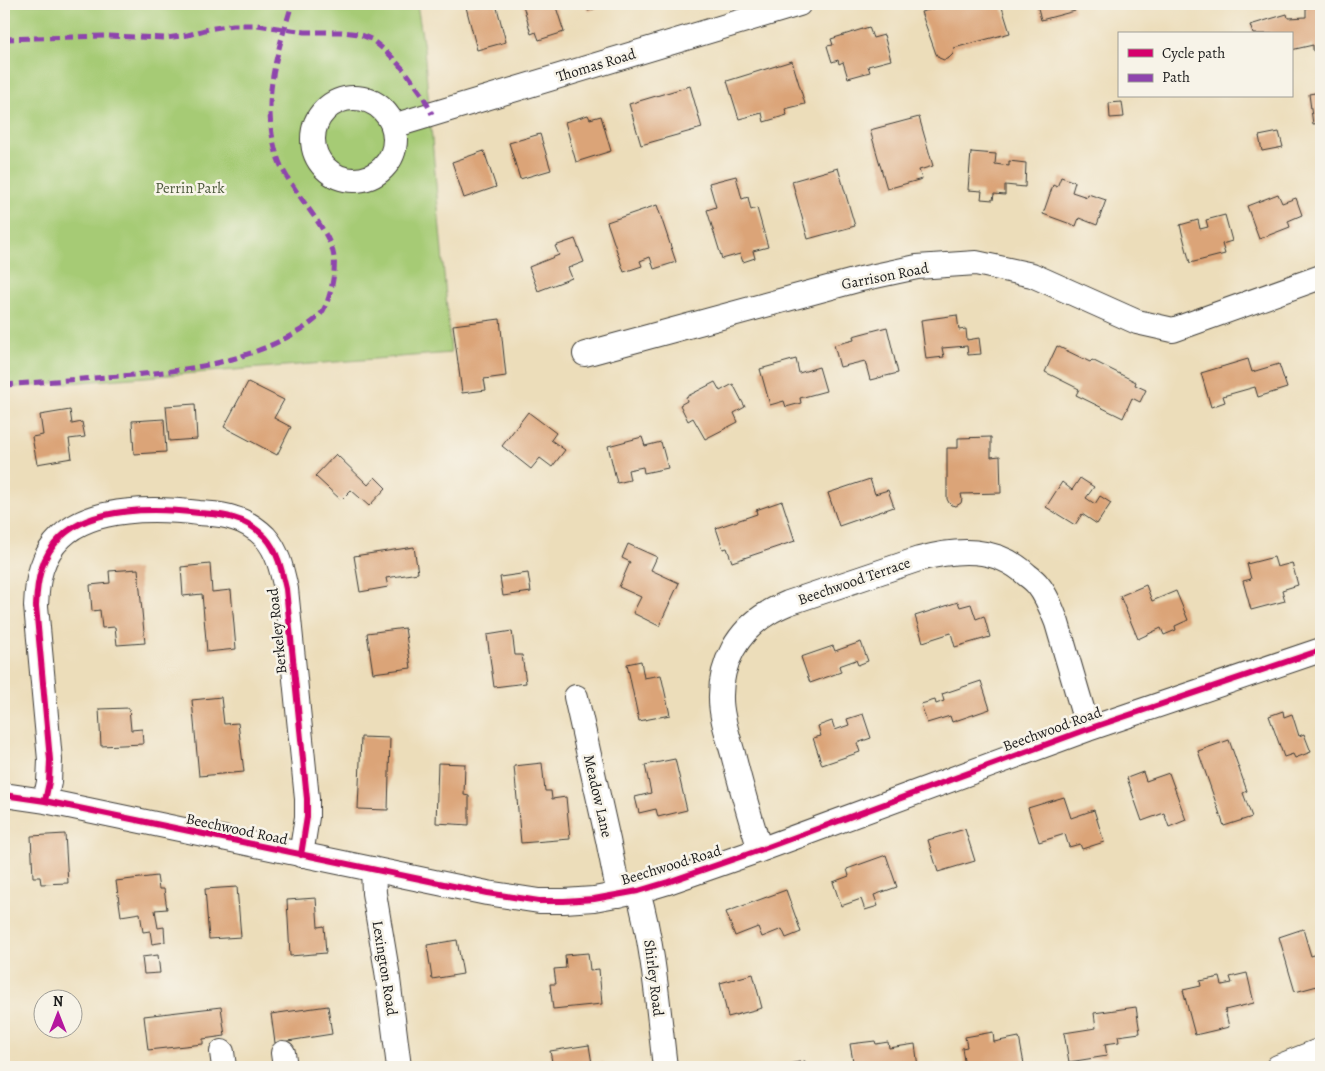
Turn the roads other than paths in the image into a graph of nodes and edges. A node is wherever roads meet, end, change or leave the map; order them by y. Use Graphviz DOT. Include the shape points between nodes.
graph roads {
  1 [pos="799,4"];
  2 [pos="393,126"];
  3 [pos="1321,277"];
  4 [pos="585,354"];
  5 [pos="1321,650"];
  6 [pos="576,697"];
  7 [pos="1088,729"];
  8 [pos="4,795"];
  9 [pos="45,801"];
  10 [pos="760,850"];
  11 [pos="302,855"];
  12 [pos="372,869"];
  13 [pos="628,893"];
  14 [pos="1321,1050"];
  15 [pos="399,1067"];
  16 [pos="665,1067"];
  17 [pos="1278,1067"];
  1 -- 2 [label="street, Thomas Road"];
  3 -- 4 [label="street, Garrison Road" via="1173,330 1137,322 1032,275 976,263 917,267 861,279"];
  5 -- 7 [label="street, Beechwood Road"];
  6 -- 13 [label="street, Meadow Lane" via="608,840"];
  7 -- 10 [label="street, Beechwood Road"];
  7 -- 10 [label="street, Beechwood Terrace" via="1052,608 1038,585 1021,569 1002,558 982,553 940,554 788,603 751,624 727,660 722,678 720,699 724,719"];
  8 -- 9 [label="street, Beechwood Road"];
  9 -- 11 [label="street, Beechwood Road"];
  9 -- 11 [label="street, Berkeley Road" via="50,760 36,606 41,566 50,549 77,526 119,512 183,511 232,518 251,526 266,538 276,553 286,589 307,799"];
  10 -- 13 [label="street, Beechwood Road"];
  11 -- 12 [label="street, Beechwood Road"];
  12 -- 13 [label="street, Beechwood Road" via="522,899 594,899"];
  12 -- 15 [label="street, Lexington Road"];
  13 -- 16 [label="street, Shirley Road" via="647,926"];
  14 -- 17 [label="street"];
}
